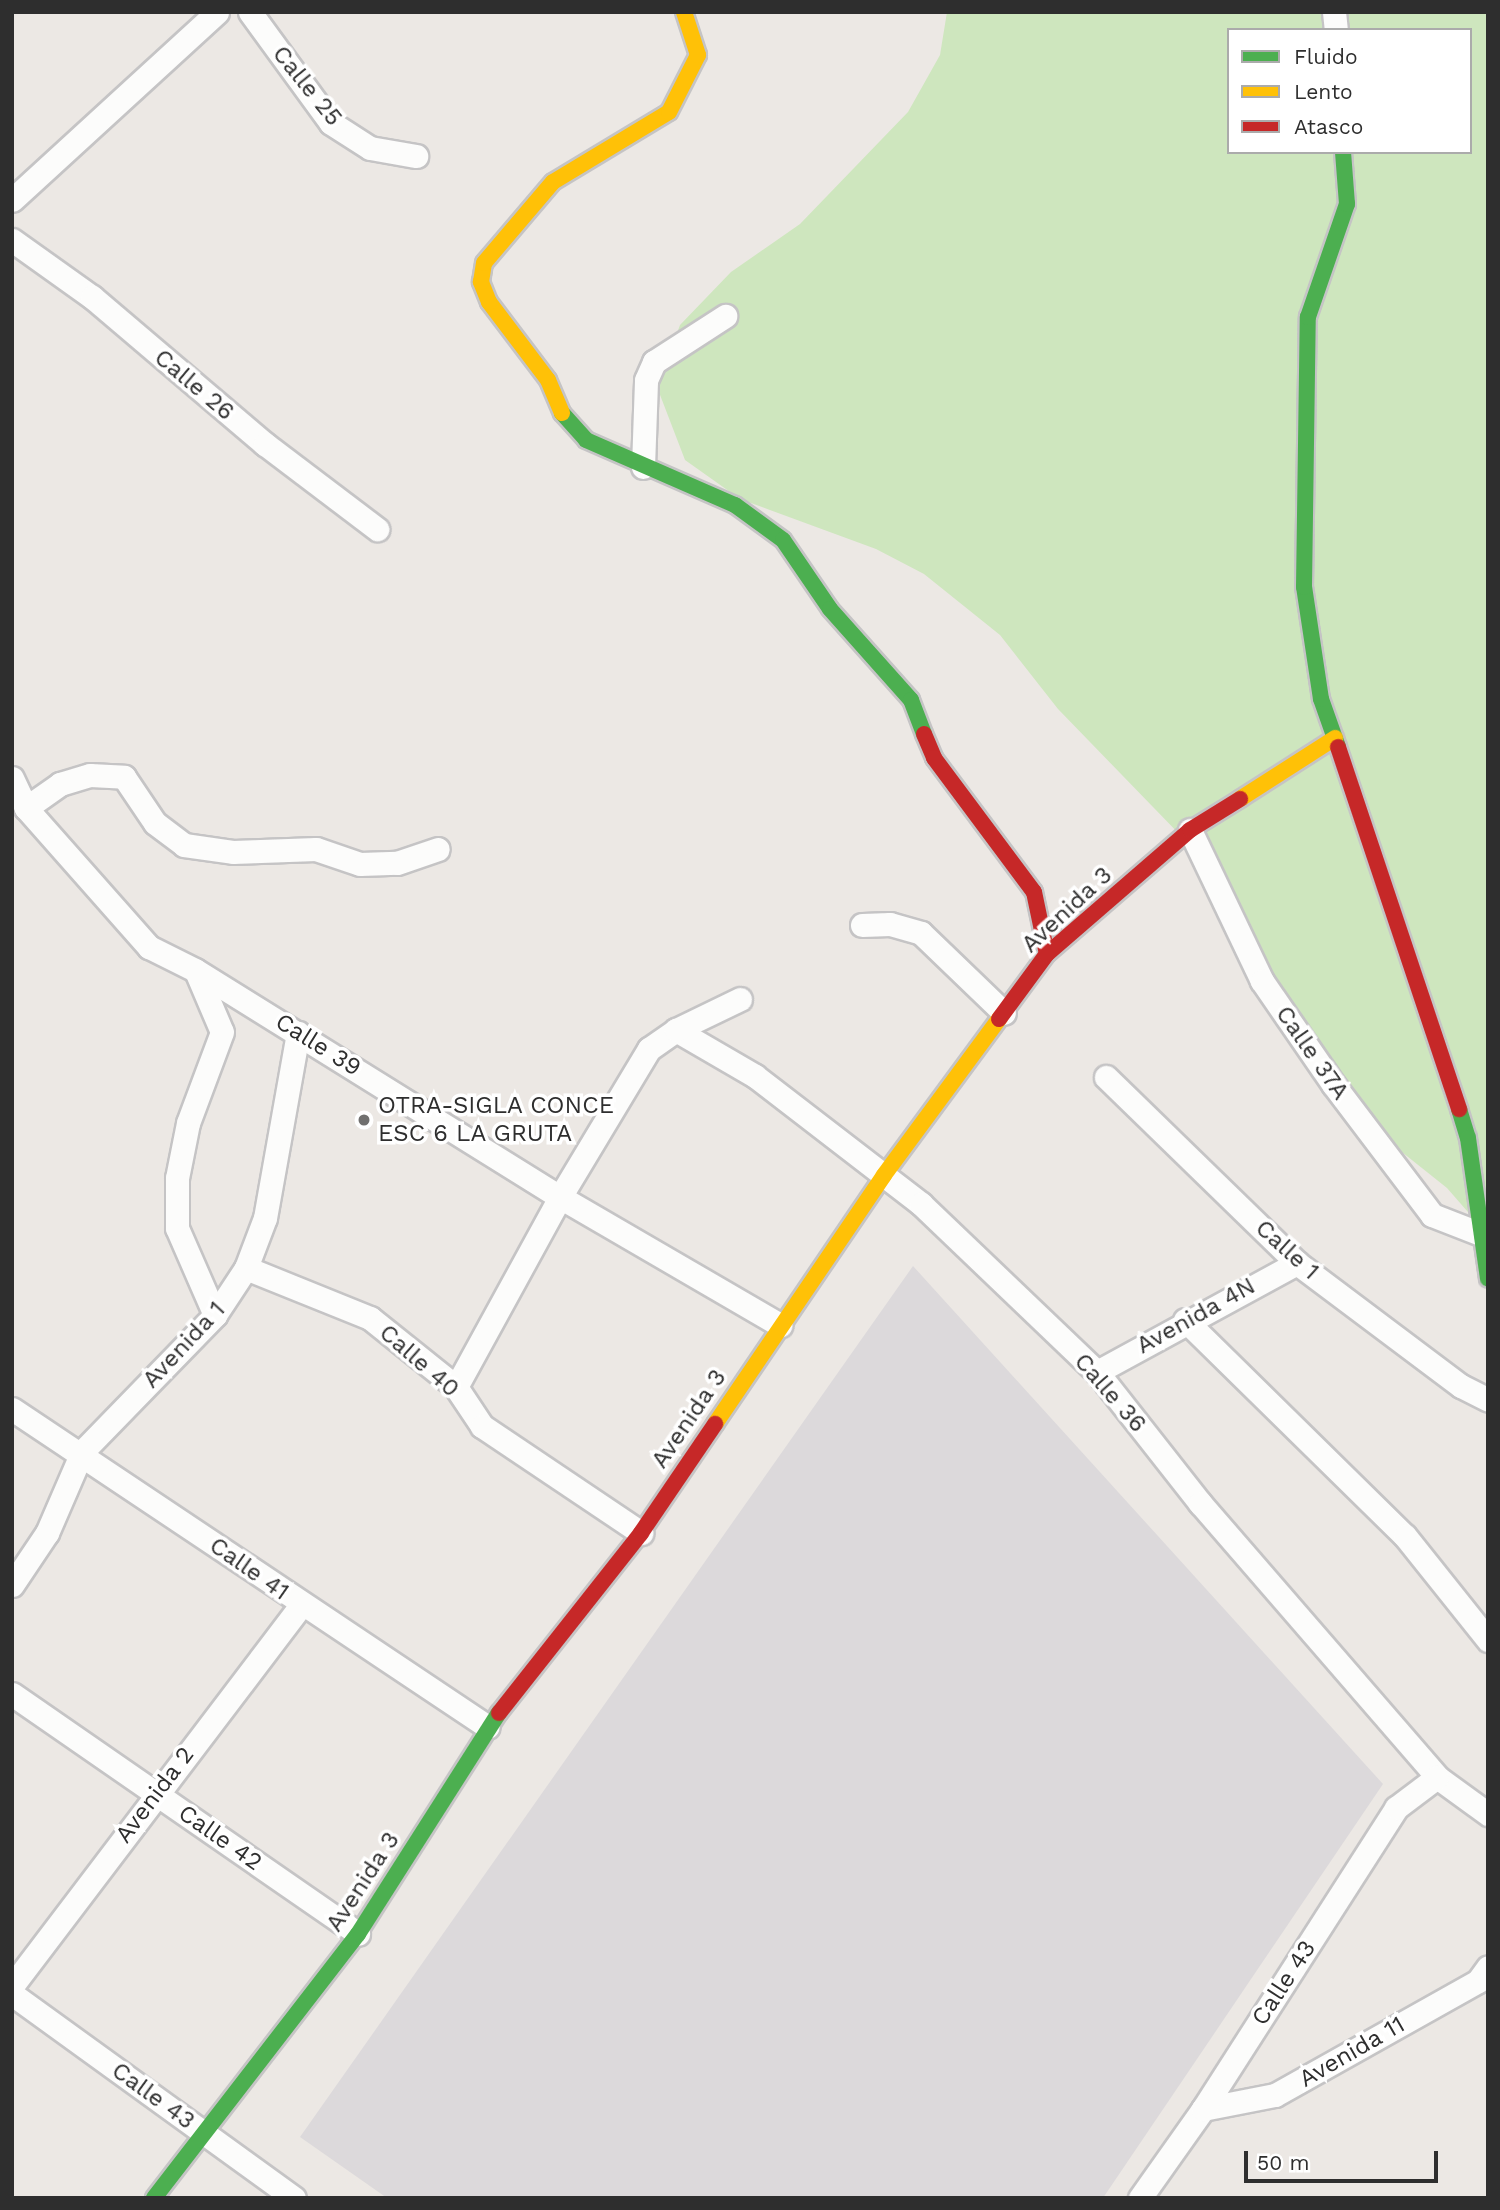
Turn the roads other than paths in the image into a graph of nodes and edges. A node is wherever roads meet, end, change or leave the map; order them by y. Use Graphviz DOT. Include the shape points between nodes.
graph roads {
  1 [pos="217,12"];
  2 [pos="250,12"];
  3 [pos="684,12"];
  4 [pos="1343,154"];
  5 [pos="416,156"];
  6 [pos="12,200"];
  7 [pos="12,240"];
  8 [pos="725,316"];
  9 [pos="643,467"];
  10 [pos="377,529"];
  11 [pos="1335,738"];
  12 [pos="12,778"];
  13 [pos="26,808"];
  14 [pos="1190,830"];
  15 [pos="438,849"];
  16 [pos="862,925"];
  17 [pos="1047,954"];
  18 [pos="195,970"];
  19 [pos="740,999"];
  20 [pos="1004,1013"];
  21 [pos="676,1030"];
  22 [pos="298,1033"];
  23 [pos="1106,1077"];
  24 [pos="884,1175"];
  25 [pos="560,1196"];
  26 [pos="1481,1234"];
  27 [pos="1297,1263"];
  28 [pos="246,1268"];
  29 [pos="1487,1272"];
  30 [pos="215,1315"];
  31 [pos="1185,1320"];
  32 [pos="780,1325"];
  33 [pos="1097,1372"];
  34 [pos="456,1387"];
  35 [pos="1488,1401"];
  36 [pos="12,1409"];
  37 [pos="82,1452"];
  38 [pos="641,1532"];
  39 [pos="12,1585"];
  40 [pos="301,1605"];
  41 [pos="1488,1640"];
  42 [pos="12,1693"];
  43 [pos="488,1727"];
  44 [pos="1437,1777"];
  45 [pos="156,1793"];
  46 [pos="1483,1806"];
  47 [pos="358,1934"];
  48 [pos="1488,1967"];
  49 [pos="12,1986"];
  50 [pos="12,1994"];
  51 [pos="1203,2109"];
  52 [pos="206,2134"];
  53 [pos="154,2198"];
  54 [pos="294,2198"];
  55 [pos="1140,2198"];
  1 -- 6 [label="street"];
  2 -- 5 [label="street, Calle 25" via="331,123 370,148"];
  3 -- 9 [label="street" via="698,55 669,112 553,182 484,263 481,282 489,302 548,380 562,413 586,440"];
  4 -- 11 [label="street" via="1347,204 1308,317 1304,587 1321,699"];
  7 -- 10 [label="street, Calle 26" via="92,297 256,437"];
  8 -- 9 [label="street" via="654,362 646,380"];
  9 -- 17 [label="street" via="735,505 783,540 830,609 911,700 934,758 1034,892"];
  11 -- 14 [label="street, Avenida 3"];
  11 -- 26 [label="street" via="1468,1138"];
  12 -- 13 [label="street, Calle 39"];
  13 -- 15 [label="street" via="60,784 90,775 124,776 155,823 184,845 233,852 316,849 360,864 397,863"];
  13 -- 18 [label="street, Calle 39" via="149,947"];
  14 -- 17 [label="street, Avenida 3"];
  14 -- 26 [label="street, Calle 37A" via="1262,981 1333,1084 1432,1215"];
  16 -- 20 [label="street" via="890,924 921,933"];
  17 -- 20 [label="street, Avenida 3"];
  18 -- 22 [label="street, Calle 39"];
  18 -- 30 [label="street" via="222,1032 188,1123 177,1178 177,1228"];
  19 -- 21 [label="street"];
  20 -- 24 [label="street, Avenida 3"];
  21 -- 24 [label="street, Calle 36" via="755,1076"];
  21 -- 25 [label="street" via="649,1049"];
  22 -- 25 [label="street, Calle 39"];
  22 -- 28 [label="street, Avenida 1" via="265,1218"];
  23 -- 27 [label="street, Calle 1"];
  24 -- 32 [label="street, Avenida 3"];
  24 -- 33 [label="street, Calle 36" via="921,1204"];
  25 -- 32 [label="street, Calle 39"];
  25 -- 34 [label="street"];
  26 -- 29 [label="street"];
  27 -- 31 [label="street, Avenida 4N"];
  27 -- 35 [label="street, Calle 1" via="1461,1386"];
  28 -- 30 [label="street, Avenida 1"];
  28 -- 34 [label="street, Calle 40" via="370,1318"];
  30 -- 37 [label="street, Avenida 1"];
  31 -- 33 [label="street, Avenida 4N"];
  31 -- 41 [label="street" via="1405,1536"];
  32 -- 38 [label="street, Avenida 3"];
  33 -- 44 [label="street, Calle 36" via="1200,1503"];
  34 -- 38 [label="street, Calle 40" via="482,1426"];
  36 -- 37 [label="street, Calle 41"];
  37 -- 39 [label="street, Avenida 1" via="47,1533"];
  37 -- 40 [label="street, Calle 41"];
  38 -- 43 [label="street, Avenida 3"];
  40 -- 43 [label="street, Calle 41"];
  40 -- 45 [label="street, Avenida 2"];
  42 -- 45 [label="street, Calle 42"];
  43 -- 47 [label="street, Avenida 3"];
  44 -- 46 [label="street, Calle 36"];
  44 -- 51 [label="street, Calle 43" via="1396,1808"];
  45 -- 47 [label="street, Calle 42"];
  45 -- 49 [label="street, Avenida 2"];
  47 -- 52 [label="street, Avenida 3"];
  48 -- 51 [label="street, Avenida 11" via="1478,1981 1275,2095"];
  50 -- 52 [label="street, Calle 43"];
  51 -- 55 [label="street, Calle 43"];
  52 -- 53 [label="street, Avenida 3"];
  52 -- 54 [label="street, Calle 43"];
}
